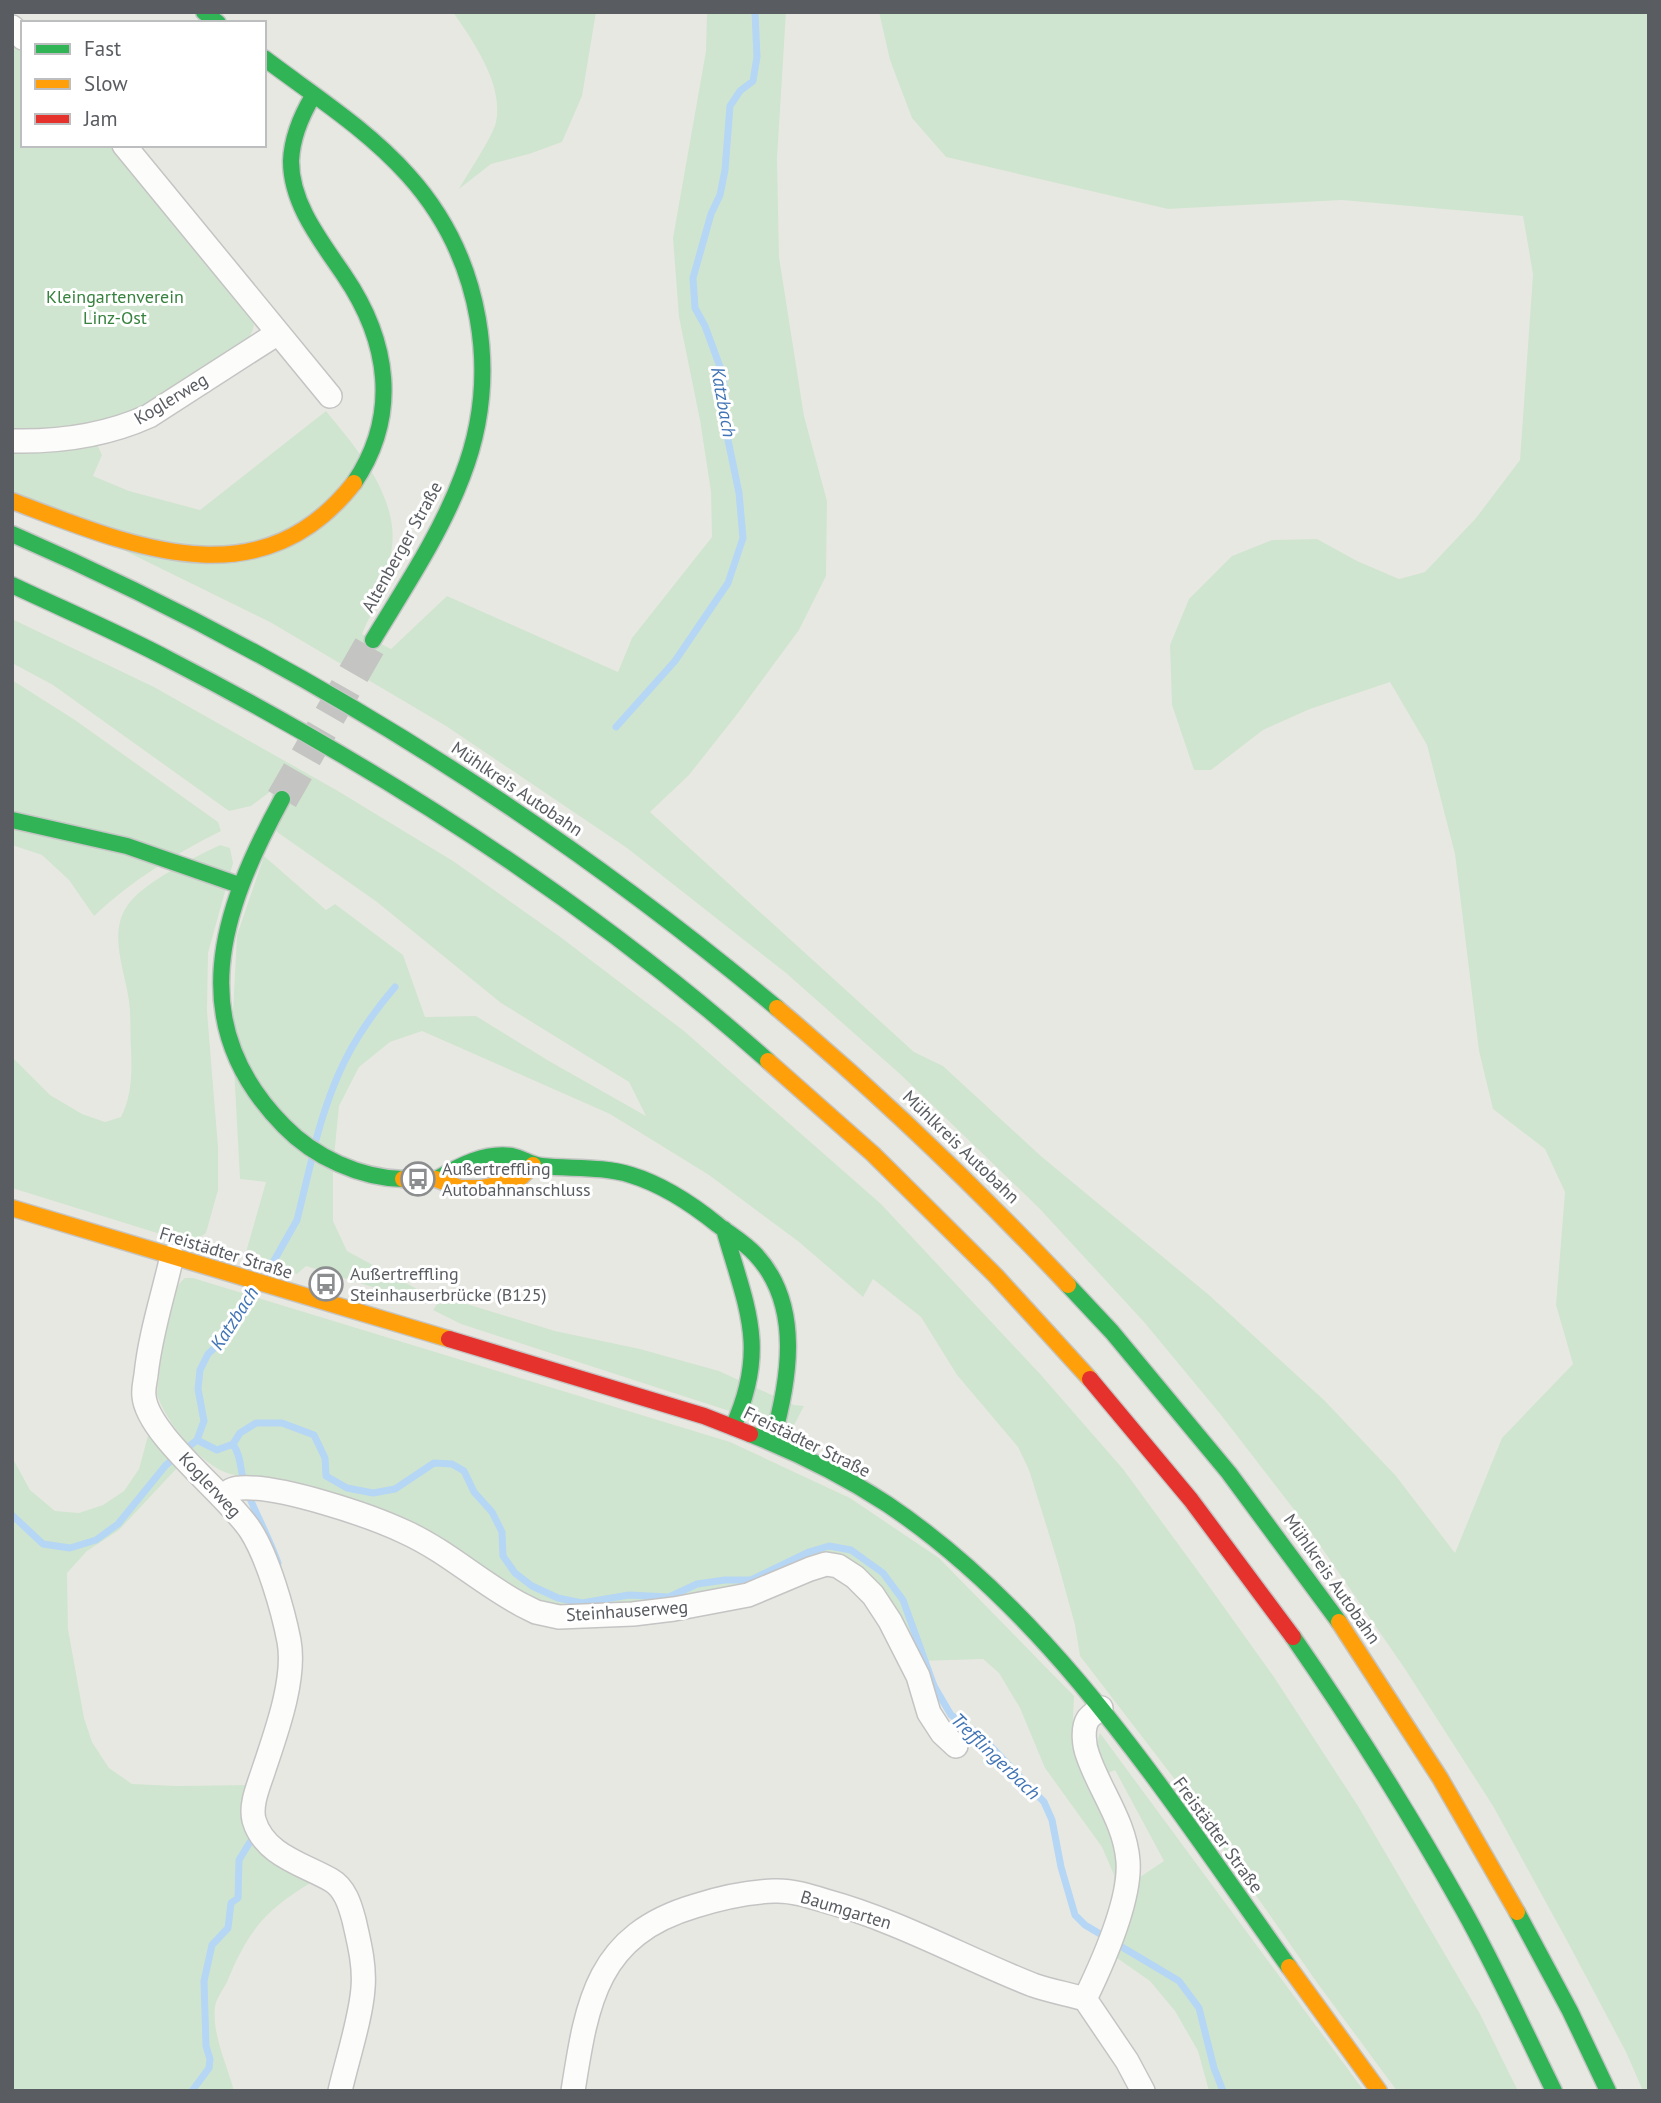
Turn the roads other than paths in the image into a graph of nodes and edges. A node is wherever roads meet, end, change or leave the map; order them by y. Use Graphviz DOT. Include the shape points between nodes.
graph roads {
  1 [pos="266,60"];
  2 [pos="313,96"];
  3 [pos="126,147"];
  4 [pos="278,333"];
  5 [pos="330,396"];
  6 [pos="12,441"];
  7 [pos="12,501"];
  8 [pos="12,534"];
  9 [pos="12,584"];
  10 [pos="373,639"];
  11 [pos="282,799"];
  12 [pos="12,820"];
  13 [pos="239,885"];
  14 [pos="533,1165"];
  15 [pos="437,1179"];
  16 [pos="12,1208"];
  17 [pos="724,1229"];
  18 [pos="172,1256"];
  19 [pos="733,1427"];
  20 [pos="772,1442"];
  21 [pos="239,1491"];
  22 [pos="1101,1708"];
  23 [pos="956,1746"];
  24 [pos="1085,1999"];
  25 [pos="1605,2084"];
  26 [pos="340,2091"];
  27 [pos="573,2091"];
  28 [pos="1143,2091"];
  29 [pos="1379,2091"];
  30 [pos="1555,2091"];
  1 -- 2 [label="main road, Altenberger Straße"];
  2 -- 7 [label="main road" via="293,140 298,198 368,316 384,381 380,425 353,484 326,514 295,536 251,554 207,558 121,541"];
  2 -- 10 [label="main road, Altenberger Straße" via="396,163 442,220 468,274 481,334 482,391 470,454 435,533"];
  3 -- 4 [label="street"];
  4 -- 5 [label="street"];
  4 -- 6 [label="street, Koglerweg" via="134,423 55,440"];
  8 -- 25 [label="main road, Mühlkreis Autobahn" via="165,604 268,658 546,830 716,955 814,1037 976,1185 1064,1276 1170,1398 1345,1628 1475,1836"];
  9 -- 30 [label="main road" via="262,708 390,782 519,867 734,1030 876,1155 1028,1308 1163,1464 1247,1573 1312,1664 1452,1888"];
  11 -- 13 [label="main road"];
  12 -- 13 [label="main road" via="126,844"];
  13 -- 15 [label="main road" via="224,937 221,997 229,1041 256,1097 285,1130 326,1158 372,1175"];
  14 -- 15 [label="main road" via="513,1156 485,1157 460,1164"];
  14 -- 15 [label="main road" via="517,1180 488,1187 462,1189"];
  14 -- 17 [label="main road" via="575,1166 632,1176 688,1200"];
  16 -- 18 [label="main road, Freistädter Straße"];
  17 -- 19 [label="main road" via="753,1335 749,1387"];
  17 -- 20 [label="main road" via="762,1262 784,1320 788,1370"];
  18 -- 19 [label="main road, Freistädter Straße"];
  18 -- 21 [label="street, Koglerweg" via="149,1351 144,1397 150,1416 181,1454"];
  19 -- 20 [label="main road, Freistädter Straße"];
  20 -- 22 [label="main road, Freistädter Straße" via="858,1486 925,1533 1025,1622"];
  21 -- 23 [label="street, Steinhauserweg" via="326,1504 364,1515 405,1532 509,1598 559,1617 710,1604 748,1595 818,1566 838,1566 873,1595 918,1676 929,1713"];
  21 -- 26 [label="street, Koglerweg" via="240,1516 253,1533 289,1644 289,1677 255,1796 253,1818 262,1839 278,1853 334,1881 351,1910 363,1959 363,1989"];
  22 -- 24 [label="street" via="1088,1719 1084,1733 1087,1754 1122,1831 1128,1862 1110,1941"];
  22 -- 29 [label="main road, Freistädter Straße"];
  24 -- 27 [label="street, Baumgarten" via="1035,1986 848,1907 776,1891 740,1896 671,1913 647,1926 614,1957 598,1981 586,2015"];
  24 -- 28 [label="street"];
}
